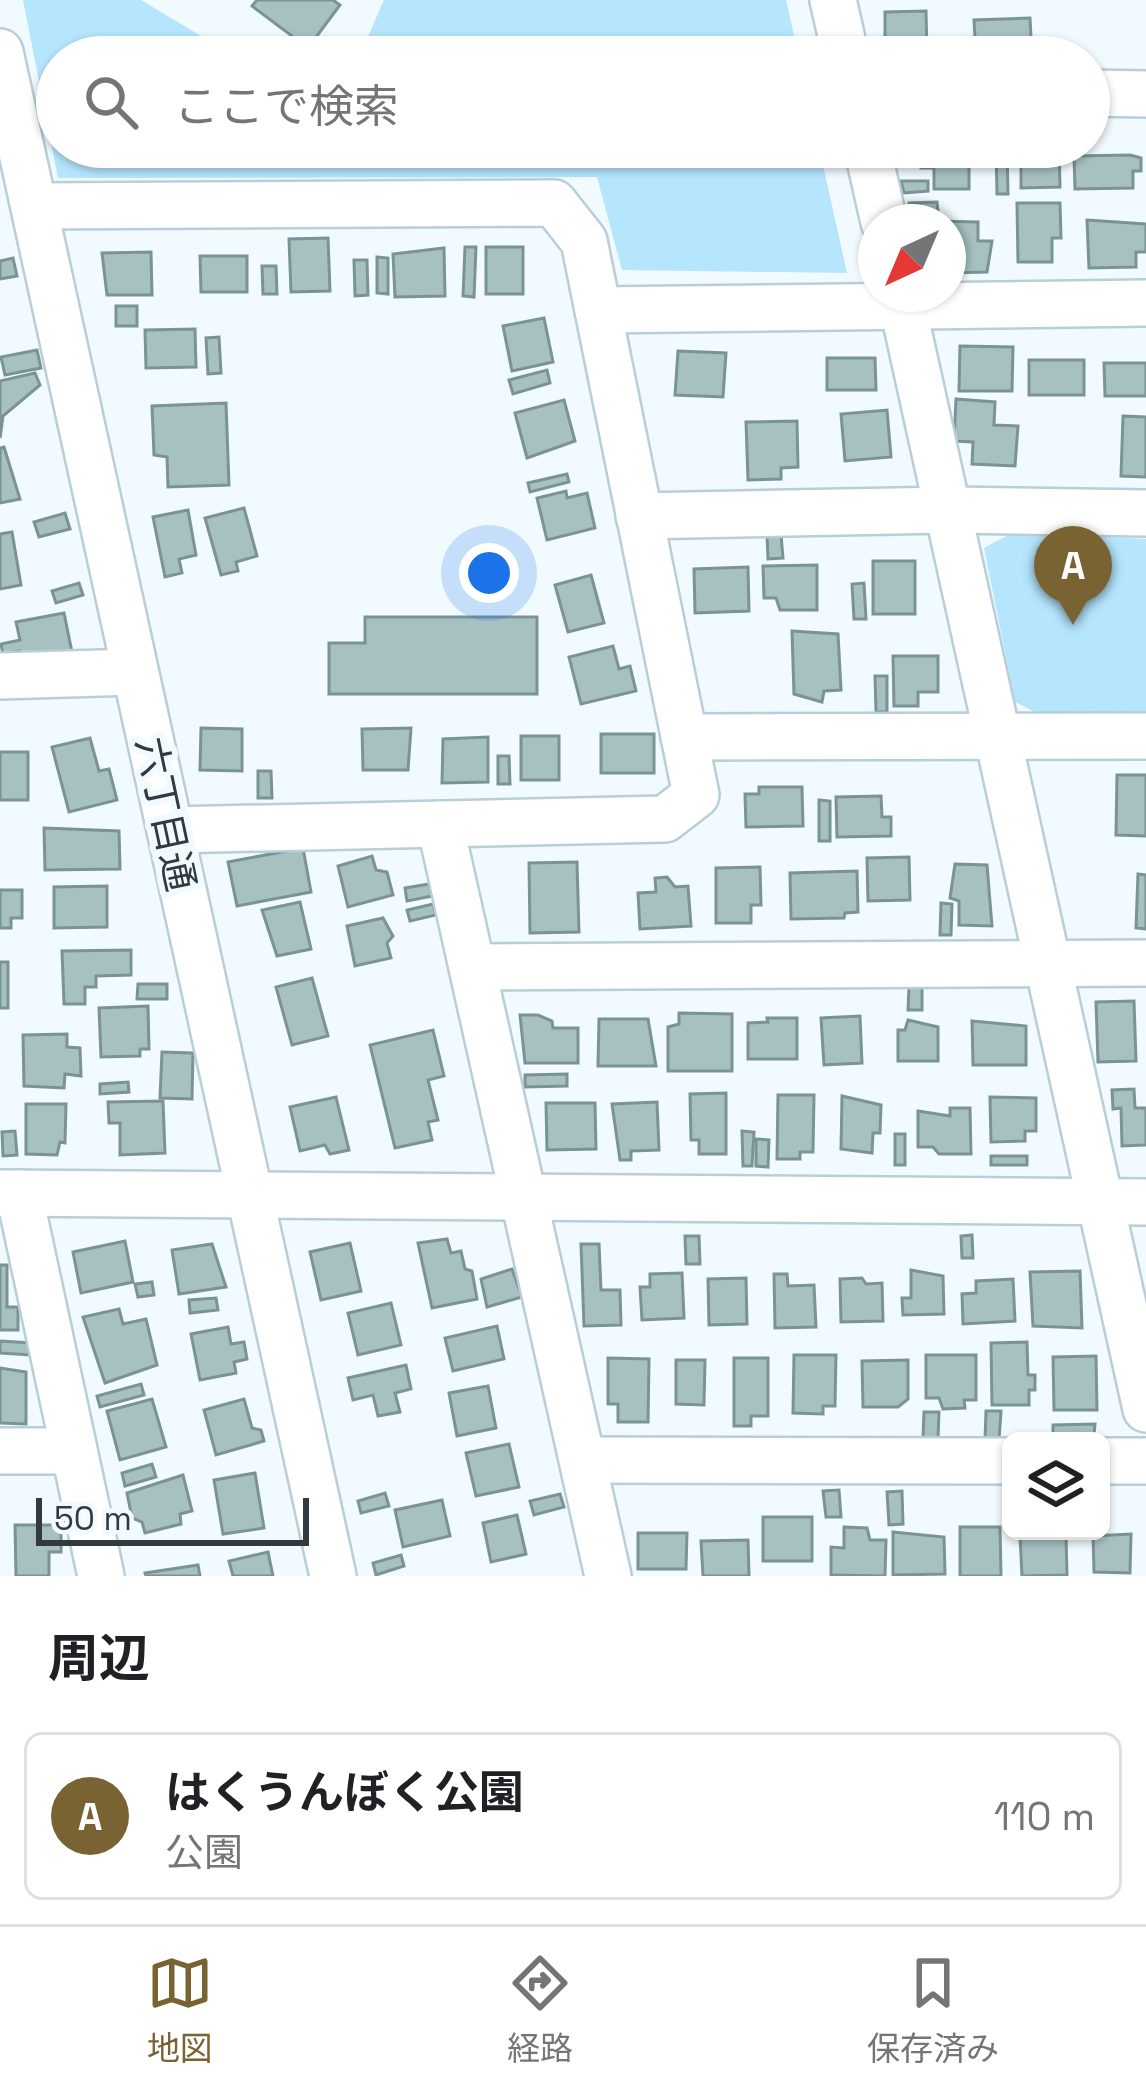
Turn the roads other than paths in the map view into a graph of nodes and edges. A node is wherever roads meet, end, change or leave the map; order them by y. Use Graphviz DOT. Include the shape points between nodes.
graph roads {
  1 [pos="833,0"];
  2 [pos="841,36"];
  3 [pos="0,52"];
  4 [pos="1110,93"];
  5 [pos="1146,94"];
  6 [pos="871,168"];
  7 [pos="880,204"];
  8 [pos="34,206"];
  9 [pos="966,300"];
  10 [pos="858,301"];
  11 [pos="1146,303"];
  12 [pos="598,310"];
  13 [pos="904,312"];
  14 [pos="948,510"];
  15 [pos="1146,513"];
  16 [pos="639,516"];
  17 [pos="135,672"];
  18 [pos="0,676"];
  19 [pos="1146,736"];
  20 [pos="684,737"];
  21 [pos="999,737"];
  22 [pos="440,824"];
  23 [pos="170,830"];
  24 [pos="1050,963"];
  25 [pos="1146,963"];
  26 [pos="474,967"];
  27 [pos="9,1193"];
  28 [pos="249,1193"];
  29 [pos="524,1194"];
  30 [pos="1099,1202"];
  31 [pos="1146,1202"];
  32 [pos="1146,1408"];
  33 [pos="0,1451"];
  34 [pos="74,1451"];
  35 [pos="583,1460"];
  36 [pos="1002,1461"];
  37 [pos="1110,1461"];
  38 [pos="1146,1461"];
  39 [pos="100,1576"];
  40 [pos="333,1576"];
  41 [pos="608,1576"];
  1 -- 2 [label="street"];
  3 -- 8 [label="street, 六丁目通"];
  4 -- 5 [label="street"];
  6 -- 7 [label="street"];
  8 -- 12 [label="street" via="554,203 584,241"];
  8 -- 17 [label="street, 六丁目通"];
  9 -- 11 [label="street"];
  10 -- 12 [label="street"];
  12 -- 16 [label="street"];
  13 -- 14 [label="street"];
  14 -- 15 [label="street"];
  14 -- 16 [label="street"];
  14 -- 21 [label="street"];
  16 -- 20 [label="street"];
  17 -- 18 [label="street"];
  17 -- 23 [label="street, 六丁目通"];
  19 -- 21 [label="street"];
  20 -- 21 [label="street"];
  20 -- 22 [label="street" via="696,796 665,819"];
  21 -- 24 [label="street"];
  22 -- 23 [label="street"];
  22 -- 26 [label="street"];
  23 -- 28 [label="street, 六丁目通"];
  24 -- 25 [label="street"];
  24 -- 26 [label="street"];
  24 -- 30 [label="street"];
  26 -- 29 [label="street"];
  27 -- 28 [label="street"];
  27 -- 34 [label="street"];
  28 -- 29 [label="street"];
  28 -- 40 [label="street, 六丁目通"];
  29 -- 30 [label="street"];
  29 -- 35 [label="street"];
  30 -- 31 [label="street"];
  30 -- 32 [label="street"];
  33 -- 34 [label="street"];
  34 -- 39 [label="street"];
  35 -- 36 [label="street"];
  35 -- 41 [label="street"];
  37 -- 38 [label="street"];
}
